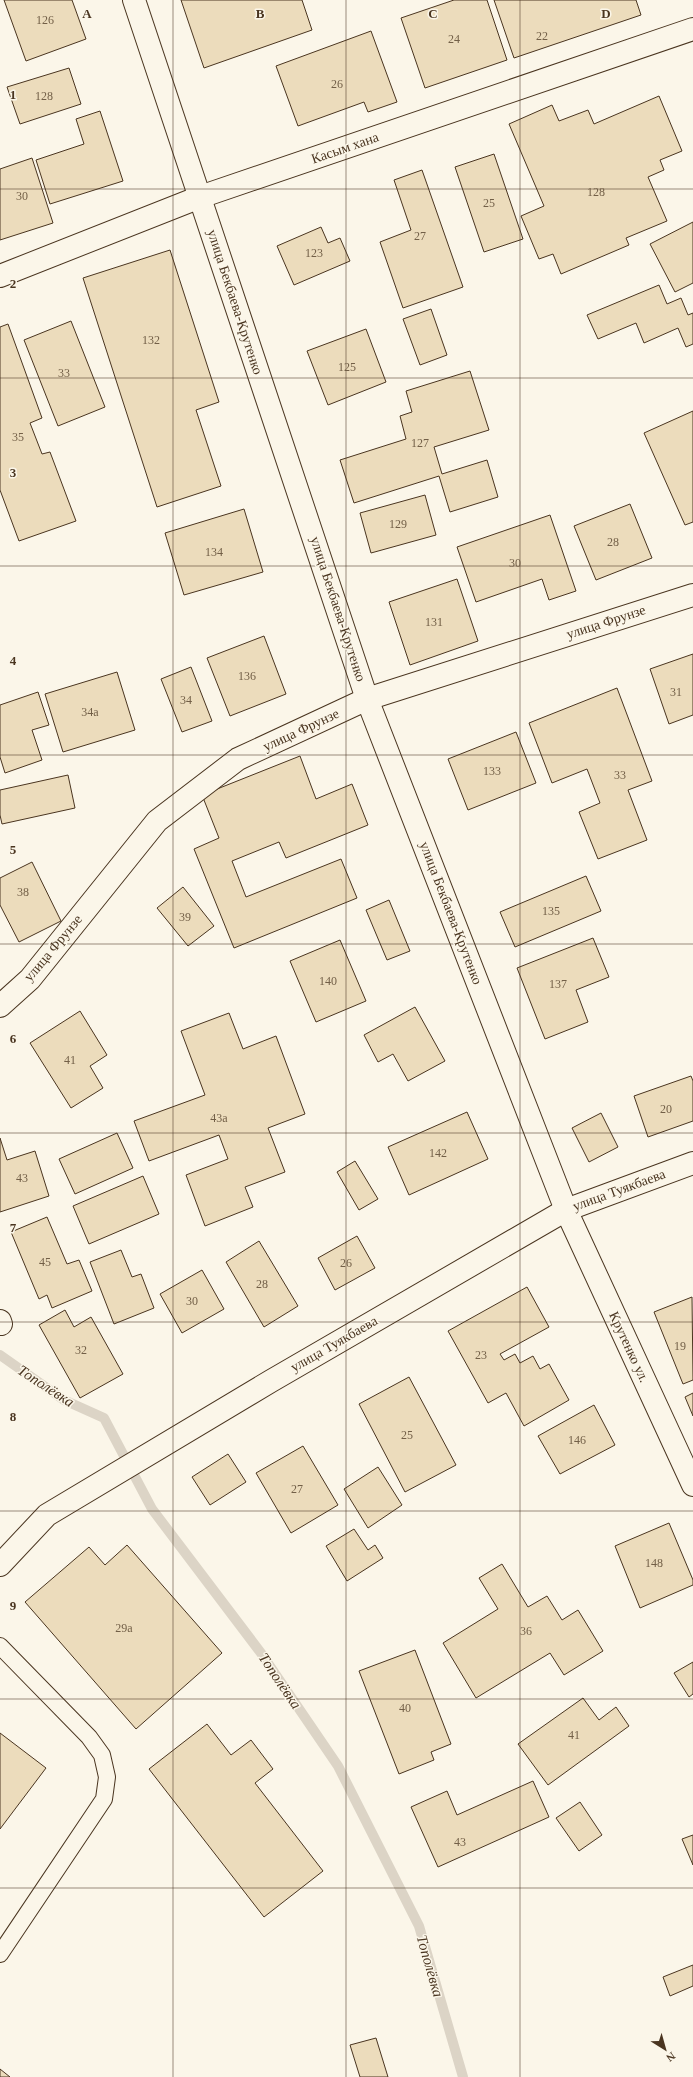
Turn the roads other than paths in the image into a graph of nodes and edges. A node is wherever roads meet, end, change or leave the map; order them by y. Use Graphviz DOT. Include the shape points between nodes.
graph roads {
  1 [pos="134,0"];
  2 [pos="693,29"];
  3 [pos="200,197"];
  4 [pos="0,276"];
  5 [pos="693,595"];
  6 [pos="367,699"];
  7 [pos="0,1006"];
  8 [pos="693,1163"];
  9 [pos="566,1210"];
  10 [pos="693,1485"];
  11 [pos="0,1565"];
  12 [pos="0,1646"];
  13 [pos="0,1954"];
  1 -- 3 [label="street, улица Бекбаева-Крутенко"];
  2 -- 3 [label="street, Касым хана"];
  3 -- 4 [label="street, Касым хана"];
  3 -- 6 [label="street, улица Бекбаева-Крутенко"];
  5 -- 6 [label="street, улица Фрунзе"];
  6 -- 7 [label="street, улица Фрунзе" via="238,759 157,821 30,979"];
  6 -- 9 [label="street, улица Бекбаева-Крутенко"];
  8 -- 9 [label="street, улица Туякбаева"];
  9 -- 10 [label="street, Крутенко ул."];
  9 -- 11 [label="street, улица Туякбаева" via="46,1515"];
  12 -- 13 [label="lane" via="89,1737 102,1755 107,1777 104,1799"];
}
